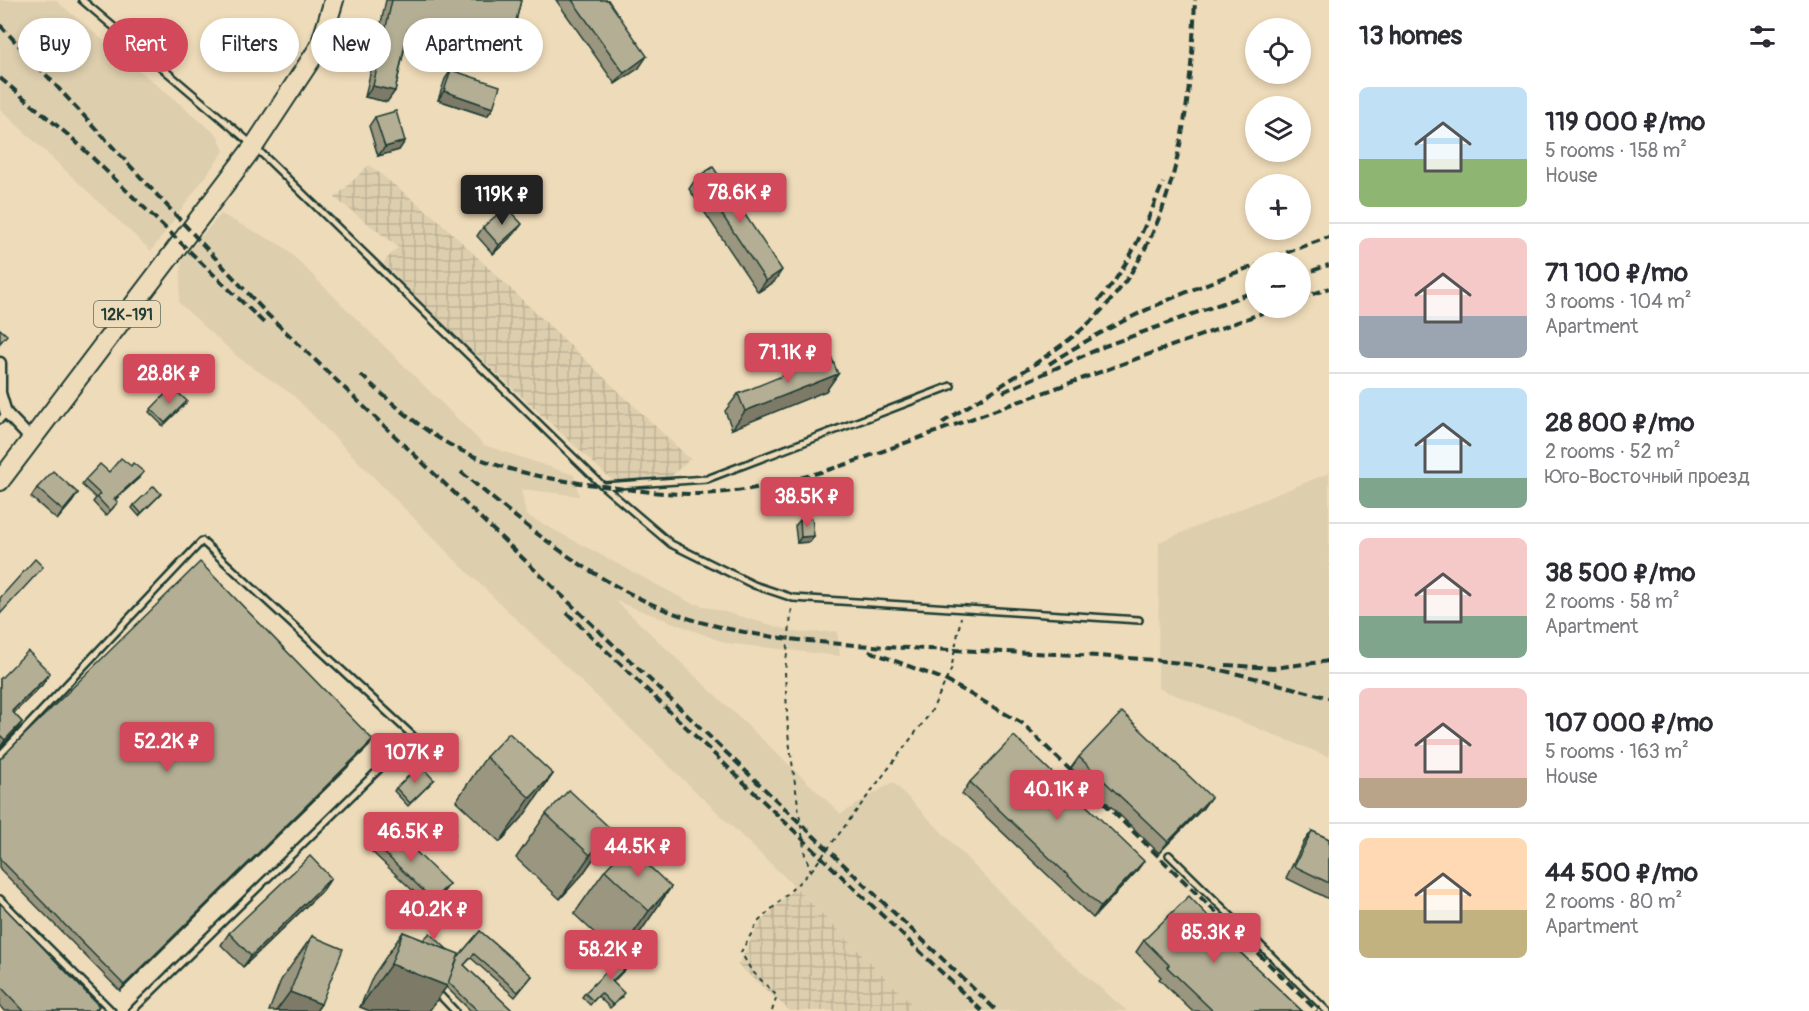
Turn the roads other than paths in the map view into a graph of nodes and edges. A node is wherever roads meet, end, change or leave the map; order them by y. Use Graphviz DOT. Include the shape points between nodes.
graph roads {
  1 [pos="82,0"];
  2 [pos="334,0"];
  3 [pos="254,146"];
  4 [pos="0,363"];
  5 [pos="951,386"];
  6 [pos="0,392"];
  7 [pos="3,416"];
  8 [pos="31,439"];
  9 [pos="0,481"];
  10 [pos="603,486"];
  11 [pos="1139,620"];
  12 [pos="0,755"];
  13 [pos="1169,855"];
  14 [pos="0,899"];
  15 [pos="430,986"];
  16 [pos="112,1011"];
  17 [pos="132,1011"];
  18 [pos="455,1011"];
  19 [pos="1328,1011"];
  1 -- 3 [label="lane"];
  2 -- 3 [label="main road, 12К-191" via="320,46"];
  3 -- 8 [label="main road, 12К-191"];
  3 -- 10 [label="lane"];
  4 -- 6 [label="street"];
  5 -- 10 [label="lane" via="707,479"];
  6 -- 7 [label="street"];
  7 -- 8 [label="street"];
  8 -- 9 [label="main road, 12К-191"];
  10 -- 11 [label="lane" via="671,544 754,585 793,597"];
  12 -- 17 [label="lane" via="202,541 413,736"];
  13 -- 19 [label="lane"];
  14 -- 16 [label="lane"];
  15 -- 18 [label="lane"];
}
